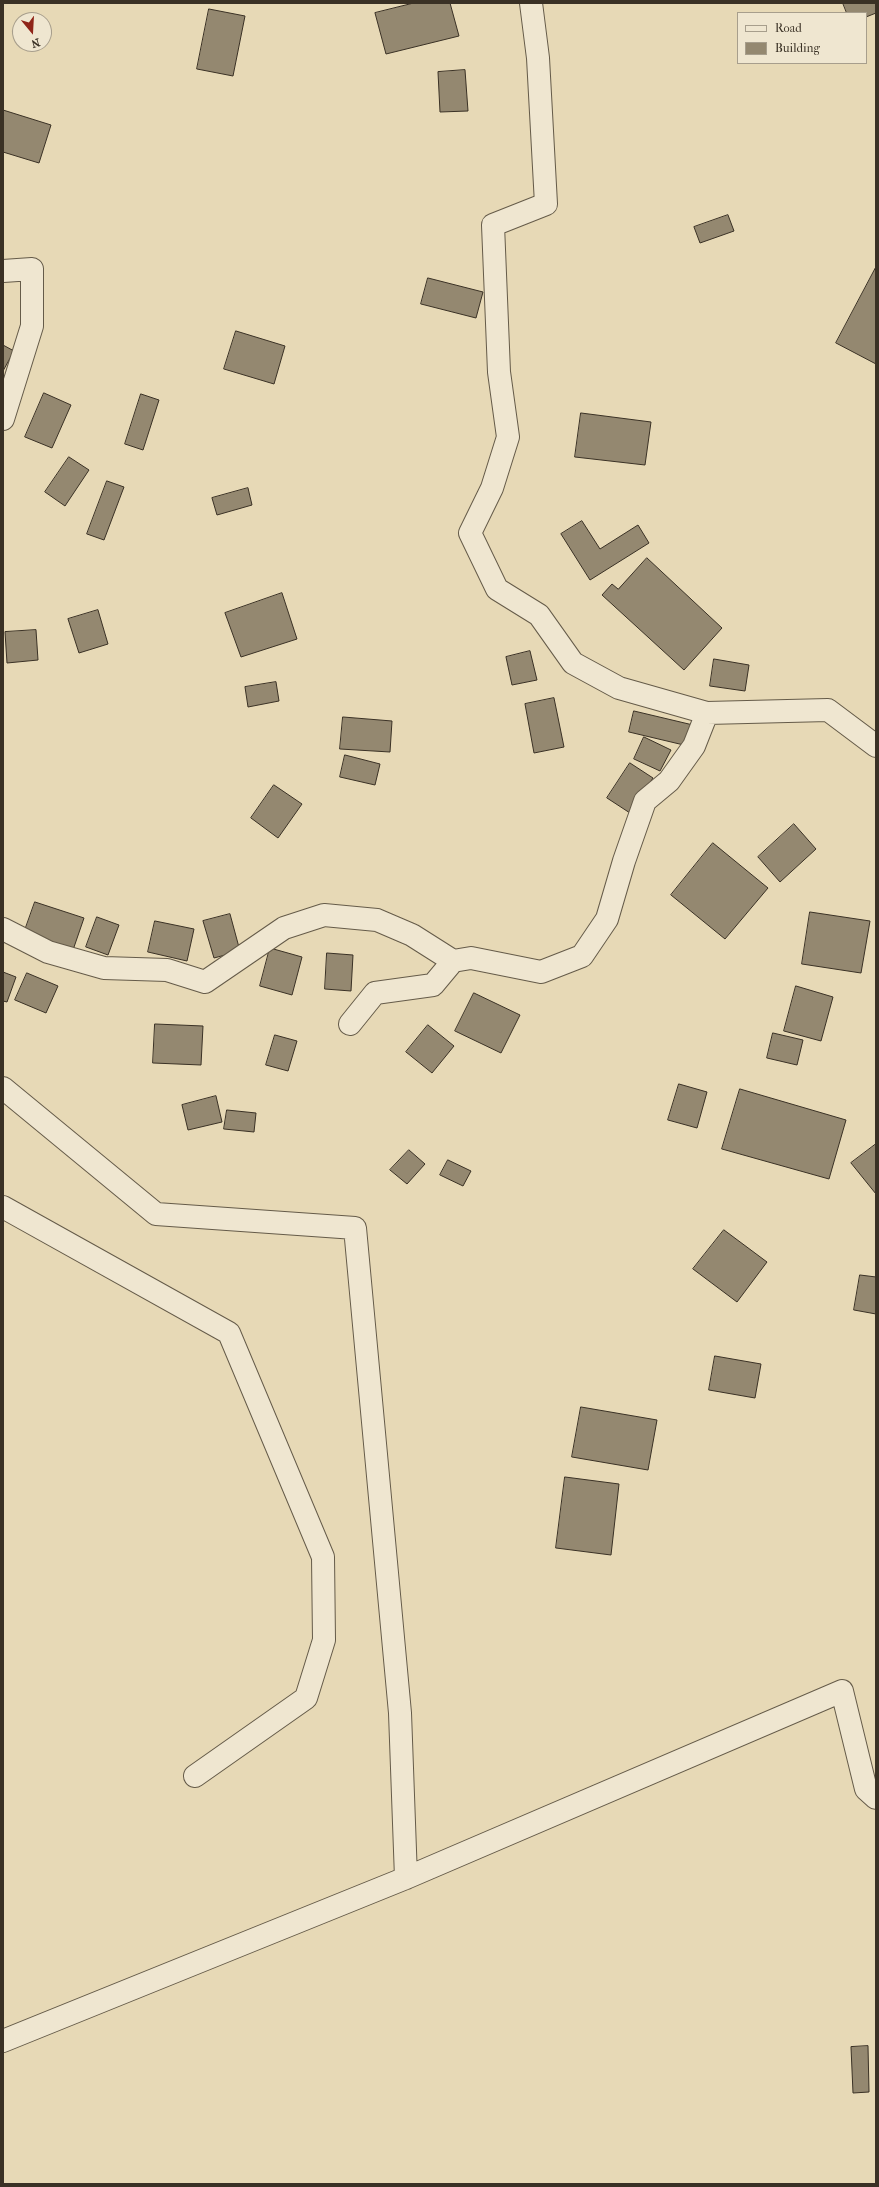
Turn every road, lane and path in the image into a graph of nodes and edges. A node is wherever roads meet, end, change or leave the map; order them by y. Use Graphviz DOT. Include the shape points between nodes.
graph roads {
  1 [pos="531,3"];
  2 [pos="3,271"];
  3 [pos="3,419"];
  4 [pos="707,713"];
  5 [pos="876,746"];
  6 [pos="3,929"];
  7 [pos="454,961"];
  8 [pos="350,1024"];
  9 [pos="3,1088"];
  10 [pos="3,1208"];
  11 [pos="195,1776"];
  12 [pos="876,1798"];
  13 [pos="406,1878"];
  14 [pos="3,2041"];
  1 -- 4 [label="street" via="538,58 546,204 493,226 499,372 508,437 492,488 470,533 497,589 539,615 573,663 620,688"];
  2 -- 3 [label="street" via="32,269 32,326"];
  4 -- 5 [label="street" via="828,710"];
  4 -- 7 [label="street" via="694,746 669,781 645,801 607,918 582,956 541,972 471,958"];
  6 -- 7 [label="street" via="48,952 104,968 168,970 205,982 284,928 324,915 377,920 412,935"];
  7 -- 8 [label="street" via="433,986 375,993"];
  9 -- 13 [label="street" via="156,1214 355,1228 400,1713"];
  10 -- 11 [label="street" via="229,1333 323,1557 324,1640 306,1698"];
  12 -- 13 [label="street" via="866,1789 842,1691"];
  13 -- 14 [label="street"];
}
